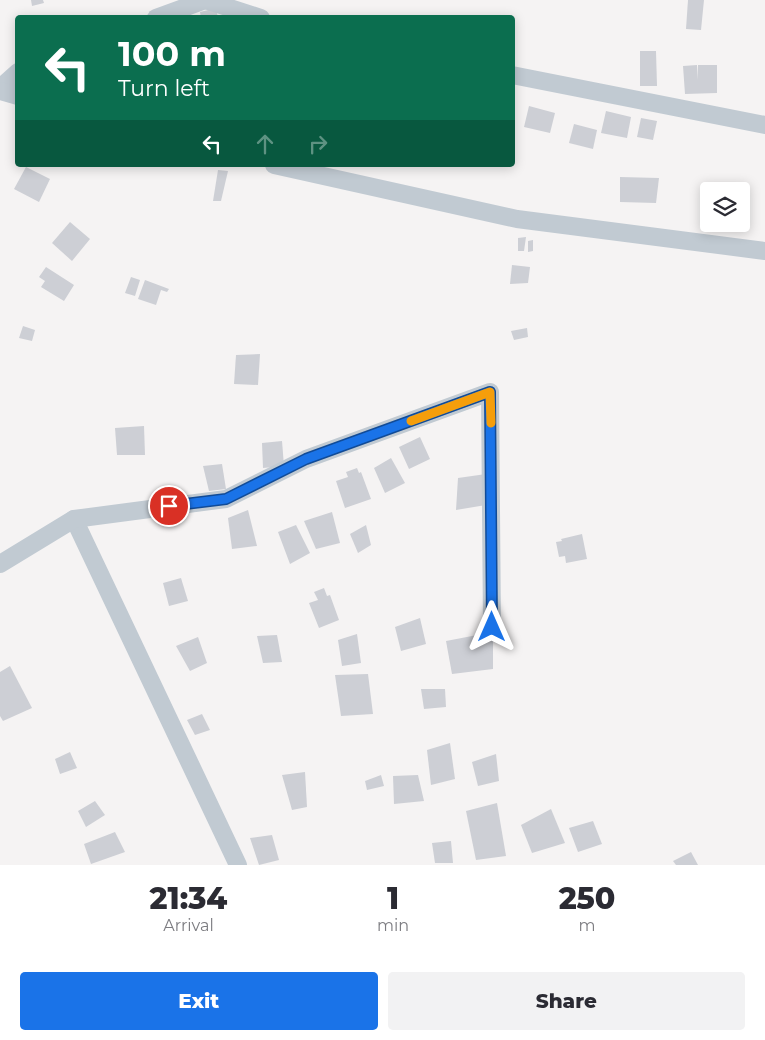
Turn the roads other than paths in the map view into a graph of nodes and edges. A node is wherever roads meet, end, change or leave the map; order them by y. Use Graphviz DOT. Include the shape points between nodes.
graph roads {
  1 [pos="205,0"];
  2 [pos="164,15"];
  3 [pos="252,15"];
  4 [pos="15,75"];
  5 [pos="515,76"];
  6 [pos="0,90"];
  7 [pos="15,95"];
  8 [pos="765,125"];
  9 [pos="283,167"];
  10 [pos="765,251"];
  11 [pos="74,518"];
  12 [pos="0,564"];
  13 [pos="492,627"];
  14 [pos="238,865"];
  1 -- 2 [label="street"];
  1 -- 3 [label="street"];
  4 -- 6 [label="street"];
  5 -- 8 [label="street"];
  6 -- 7 [label="street"];
  9 -- 10 [label="street" via="517,219"];
  11 -- 12 [label="street"];
  11 -- 13 [label="street" via="226,499 306,459 490,392"];
  11 -- 14 [label="street"];
}
